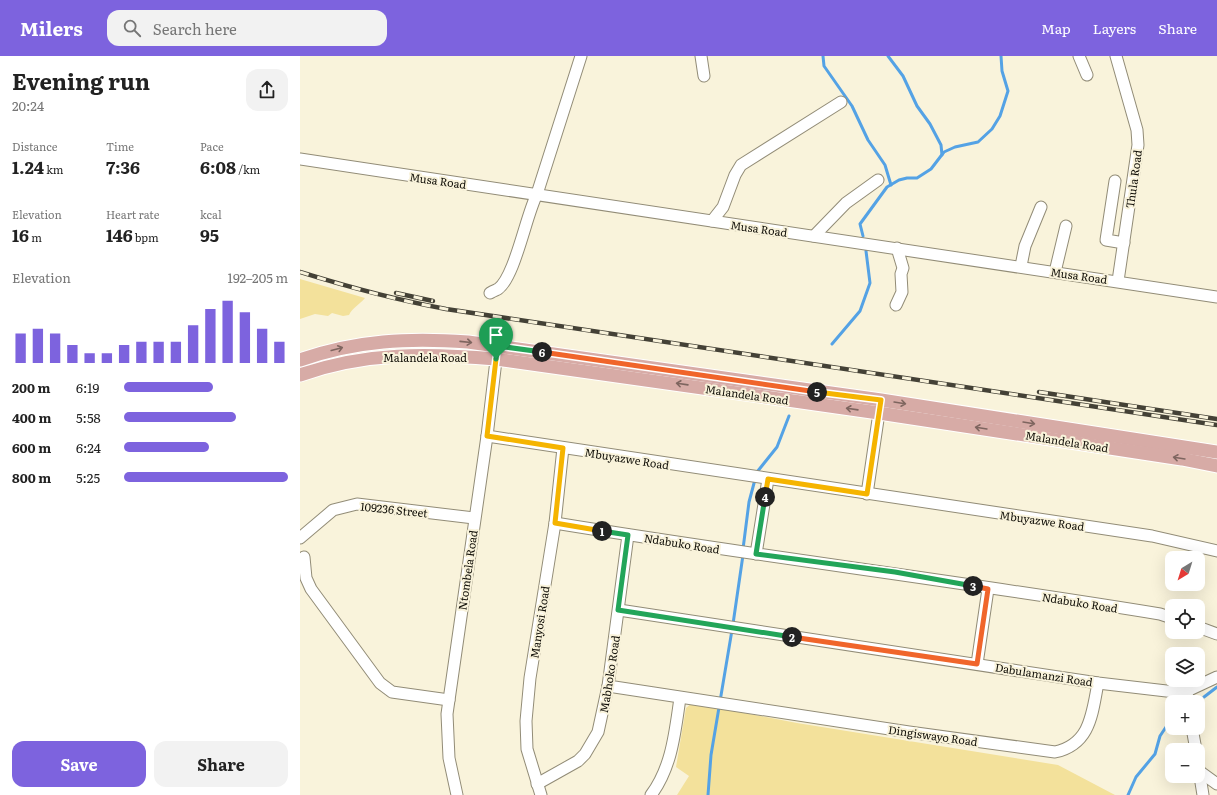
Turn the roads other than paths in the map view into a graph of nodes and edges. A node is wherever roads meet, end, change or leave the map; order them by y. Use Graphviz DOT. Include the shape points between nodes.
graph roads {
  1 [pos="581,56"];
  2 [pos="701,56"];
  3 [pos="1079,56"];
  4 [pos="1116,56"];
  5 [pos="1087,75"];
  6 [pos="704,76"];
  7 [pos="841,102"];
  8 [pos="300,159"];
  9 [pos="878,180"];
  10 [pos="1115,181"];
  11 [pos="537,194"];
  12 [pos="1041,207"];
  13 [pos="712,221"];
  14 [pos="1066,226"];
  15 [pos="814,236"];
  16 [pos="1124,243"];
  17 [pos="897,248"];
  18 [pos="1021,266"];
  19 [pos="1055,272"];
  20 [pos="1118,281"];
  21 [pos="490,293"];
  22 [pos="1217,297"];
  23 [pos="896,305"];
  24 [pos="498,346"];
  25 [pos="496,359"];
  26 [pos="300,360"];
  27 [pos="300,375"];
  28 [pos="880,406"];
  29 [pos="487,436"];
  30 [pos="563,448"];
  31 [pos="1217,452"];
  32 [pos="1217,466"];
  33 [pos="759,478"];
  34 [pos="867,494"];
  35 [pos="474,518"];
  36 [pos="555,523"];
  37 [pos="628,535"];
  38 [pos="300,538"];
  39 [pos="1217,552"];
  40 [pos="747,553"];
  41 [pos="304,557"];
  42 [pos="988,589"];
  43 [pos="618,610"];
  44 [pos="1165,616"];
  45 [pos="1205,630"];
  46 [pos="1217,634"];
  47 [pos="977,664"];
  48 [pos="1217,677"];
  49 [pos="1098,683"];
  50 [pos="608,686"];
  51 [pos="1183,695"];
  52 [pos="1190,695"];
  53 [pos="680,698"];
  54 [pos="449,700"];
  55 [pos="1205,773"];
  56 [pos="1201,783"];
  57 [pos="537,784"];
  58 [pos="1217,784"];
  59 [pos="457,795"];
  60 [pos="541,795"];
  61 [pos="651,795"];
  62 [pos="1203,795"];
  1 -- 11 [label="street"];
  2 -- 6 [label="street"];
  3 -- 5 [label="street"];
  4 -- 16 [label="street, Thula Road" via="1137,130 1138,145"];
  7 -- 13 [label="street" via="741,165 723,207"];
  8 -- 11 [label="street, Musa Road"];
  9 -- 15 [label="street" via="846,203"];
  10 -- 16 [label="street" via="1106,240"];
  11 -- 13 [label="street, Musa Road"];
  11 -- 21 [label="street" via="509,272 499,288"];
  12 -- 18 [label="street" via="1025,246"];
  13 -- 15 [label="street, Musa Road"];
  14 -- 19 [label="street"];
  15 -- 17 [label="street, Musa Road"];
  16 -- 20 [label="street, Thula Road"];
  17 -- 18 [label="street, Musa Road"];
  17 -- 23 [label="street" via="903,268 902,292"];
  18 -- 19 [label="street, Musa Road"];
  19 -- 20 [label="street, Musa Road"];
  20 -- 22 [label="street, Musa Road"];
  24 -- 25 [label="street, Ntombela Road"];
  26 -- 24 [label="main road, Malandela Road, one-way" via="345,347 381,341 435,340"];
  24 -- 28 [label="main road, Malandela Road"];
  25 -- 27 [label="main road, Malandela Road" via="437,354 375,357"];
  28 -- 25 [label="main road, Malandela Road, one-way"];
  25 -- 29 [label="street, Ntombela Road"];
  28 -- 31 [label="main road, Malandela Road, one-way"];
  32 -- 28 [label="main road, Malandela Road, one-way"];
  28 -- 34 [label="street"];
  29 -- 30 [label="street, Mbuyazwe Road"];
  29 -- 35 [label="street, Ntombela Road"];
  30 -- 33 [label="street, Mbuyazwe Road"];
  30 -- 36 [label="street, Manyosi Road"];
  33 -- 34 [label="street, Mbuyazwe Road"];
  33 -- 40 [label="street"];
  34 -- 39 [label="street, Mbuyazwe Road" via="1152,536"];
  35 -- 38 [label="street, 109236 Street" via="357,504 333,510"];
  35 -- 54 [label="street, Ntombela Road"];
  36 -- 37 [label="street, Ndabuko Road"];
  36 -- 57 [label="street, Manyosi Road" via="530,678 526,721 527,750"];
  37 -- 40 [label="street, Ndabuko Road"];
  37 -- 43 [label="street, Mabhoko Road"];
  40 -- 42 [label="street, Ndabuko Road" via="895,572"];
  41 -- 54 [label="street" via="306,578 311,589 380,683 392,692"];
  42 -- 44 [label="street, Ndabuko Road" via="1082,601"];
  42 -- 47 [label="street"];
  43 -- 47 [label="street, Dabulamanzi Road"];
  43 -- 50 [label="street, Mabhoko Road"];
  45 -- 46 [label="street"];
  47 -- 49 [label="street, Dabulamanzi Road"];
  48 -- 52 [label="street, Dabulamanzi Road"];
  49 -- 51 [label="street, Dabulamanzi Road"];
  49 -- 53 [label="street, Dingiswayo Road" via="1087,729 1073,745 1055,752"];
  50 -- 53 [label="street, Dingiswayo Road"];
  50 -- 57 [label="street, Mabhoko Road" via="598,732 585,754 566,769"];
  53 -- 61 [label="street" via="668,761 663,776"];
  54 -- 59 [label="street, Ntombela Road" via="449,758"];
  55 -- 58 [label="street"];
  56 -- 62 [label="street"];
  57 -- 60 [label="street, Manyosi Road"];
}
